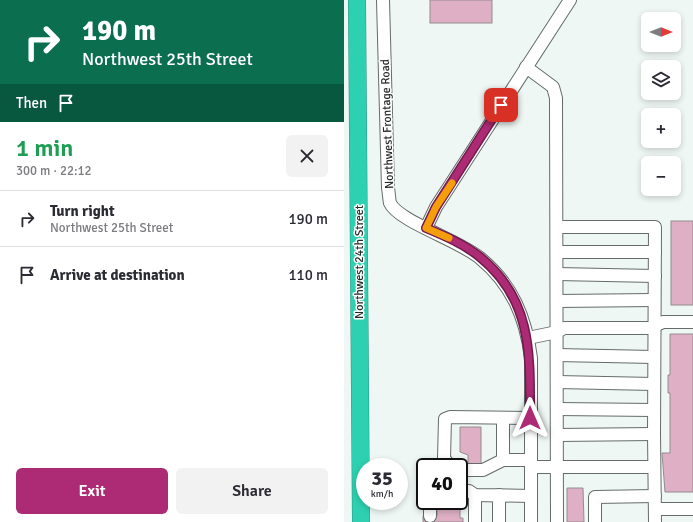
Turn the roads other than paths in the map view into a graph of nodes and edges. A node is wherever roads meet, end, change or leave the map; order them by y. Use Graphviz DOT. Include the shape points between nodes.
graph roads {
  1 [pos="383,0"];
  2 [pos="570,0"];
  3 [pos="357,1"];
  4 [pos="526,66"];
  5 [pos="556,227"];
  6 [pos="426,228"];
  7 [pos="556,252"];
  8 [pos="655,252"];
  9 [pos="557,274"];
  10 [pos="655,276"];
  11 [pos="654,300"];
  12 [pos="557,301"];
  13 [pos="693,322"];
  14 [pos="654,327"];
  15 [pos="557,332"];
  16 [pos="528,338"];
  17 [pos="557,355"];
  18 [pos="654,357"];
  19 [pos="557,382"];
  20 [pos="654,384"];
  21 [pos="557,409"];
  22 [pos="654,410"];
  23 [pos="503,418"];
  24 [pos="530,418"];
  25 [pos="654,434"];
  26 [pos="557,435"];
  27 [pos="444,458"];
  28 [pos="503,460"];
  29 [pos="531,464"];
  30 [pos="654,467"];
  31 [pos="557,468"];
  32 [pos="468,470"];
  33 [pos="468,491"];
  34 [pos="475,495"];
  35 [pos="498,495"];
  36 [pos="531,496"];
  37 [pos="655,496"];
  38 [pos="655,509"];
  39 [pos="693,509"];
  40 [pos="430,510"];
  41 [pos="430,516"];
  42 [pos="361,522"];
  43 [pos="475,522"];
  44 [pos="498,522"];
  45 [pos="531,522"];
  46 [pos="557,522"];
  47 [pos="595,522"];
  48 [pos="655,522"];
  1 -- 6 [label="street, Northwest Frontage Road" via="390,203 398,214"];
  2 -- 4 [label="street"];
  3 -- 42 [label="highway, Northwest 24th Street"];
  4 -- 5 [label="street" via="553,87 556,98"];
  4 -- 6 [label="street" via="436,207"];
  5 -- 7 [label="street"];
  5 -- 8 [label="street" via="655,227"];
  6 -- 16 [label="street, Northwest Frontage Road" via="463,246 491,267 516,303"];
  7 -- 8 [label="street"];
  7 -- 9 [label="street"];
  8 -- 10 [label="street"];
  9 -- 10 [label="street"];
  9 -- 12 [label="street"];
  10 -- 11 [label="street"];
  11 -- 12 [label="street"];
  11 -- 14 [label="street"];
  12 -- 15 [label="street"];
  13 -- 14 [label="street" via="663,322"];
  14 -- 15 [label="street" via="564,328"];
  14 -- 18 [label="street"];
  15 -- 16 [label="street"];
  15 -- 17 [label="street"];
  16 -- 24 [label="street, Northwest Frontage Road"];
  17 -- 18 [label="street"];
  17 -- 19 [label="street"];
  18 -- 20 [label="street"];
  19 -- 20 [label="street"];
  19 -- 21 [label="street"];
  20 -- 22 [label="street"];
  21 -- 22 [label="street"];
  21 -- 26 [label="street"];
  22 -- 25 [label="street"];
  23 -- 24 [label="street"];
  23 -- 27 [label="street" via="445,419"];
  23 -- 28 [label="street"];
  24 -- 29 [label="street, Northwest Frontage Road"];
  25 -- 26 [label="street"];
  25 -- 30 [label="street"];
  26 -- 31 [label="street"];
  28 -- 29 [label="street"];
  28 -- 32 [label="street" via="483,470"];
  29 -- 31 [label="street"];
  29 -- 36 [label="street, Northwest Frontage Road"];
  30 -- 31 [label="street"];
  30 -- 37 [label="street"];
  31 -- 46 [label="street"];
  33 -- 34 [label="street"];
  34 -- 35 [label="street"];
  34 -- 43 [label="street"];
  35 -- 36 [label="street"];
  35 -- 44 [label="street"];
  36 -- 45 [label="street, Northwest Frontage Road"];
  37 -- 38 [label="street"];
  37 -- 47 [label="street" via="595,496"];
  38 -- 39 [label="street"];
  38 -- 48 [label="street"];
  40 -- 41 [label="street"];
}
